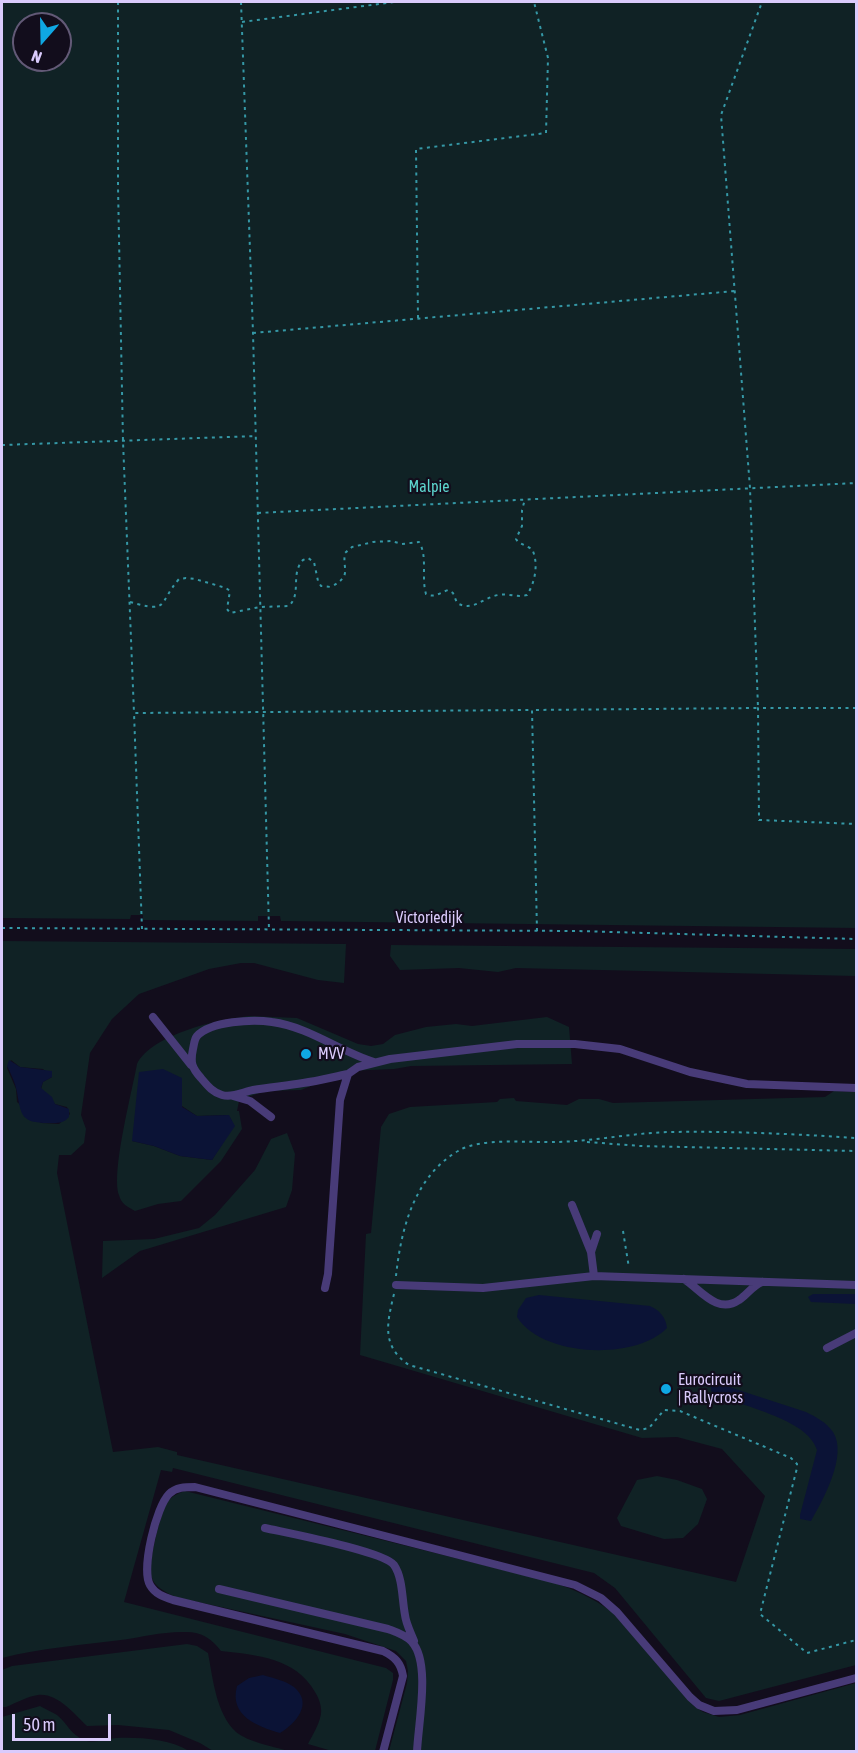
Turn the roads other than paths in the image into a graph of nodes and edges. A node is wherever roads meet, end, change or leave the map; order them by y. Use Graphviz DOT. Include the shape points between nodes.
graph roads {
  1 [pos="153,1017"];
  2 [pos="375,1063"];
  3 [pos="192,1066"];
  4 [pos="348,1074"];
  5 [pos="856,1088"];
  6 [pos="232,1095"];
  7 [pos="271,1117"];
  8 [pos="572,1205"];
  9 [pos="597,1234"];
  10 [pos="591,1252"];
  11 [pos="594,1276"];
  12 [pos="680,1278"];
  13 [pos="766,1281"];
  14 [pos="396,1285"];
  15 [pos="856,1285"];
  16 [pos="325,1288"];
  17 [pos="856,1334"];
  18 [pos="827,1348"];
  19 [pos="265,1528"];
  20 [pos="219,1589"];
  21 [pos="417,1648"];
  22 [pos="856,1678"];
  23 [pos="383,1752"];
  24 [pos="417,1752"];
  1 -- 3 [label="lane"];
  2 -- 3 [label="lane" via="296,1028 273,1022 241,1021 198,1036"];
  2 -- 4 [label="lane"];
  2 -- 5 [label="lane" via="517,1044 575,1044 620,1049 690,1072 747,1084"];
  3 -- 6 [label="lane" via="210,1088 222,1095"];
  4 -- 6 [label="lane"];
  4 -- 16 [label="lane" via="340,1100"];
  6 -- 7 [label="lane" via="250,1101"];
  8 -- 10 [label="lane"];
  9 -- 10 [label="lane"];
  10 -- 11 [label="lane"];
  11 -- 12 [label="lane"];
  11 -- 14 [label="lane" via="483,1288"];
  12 -- 13 [label="lane"];
  12 -- 13 [label="lane" via="710,1300 724,1304 738,1301"];
  13 -- 15 [label="lane"];
  17 -- 18 [label="lane"];
  19 -- 21 [label="lane" via="344,1546 390,1562 397,1572 405,1616"];
  20 -- 21 [label="lane" via="388,1629 407,1637"];
  21 -- 24 [label="lane" via="422,1676"];
  22 -- 23 [label="lane" via="737,1710 707,1709 690,1697 610,1605 575,1585 195,1487 180,1488 168,1495 160,1509 147,1560 148,1579 155,1591 173,1600 390,1654 400,1664 403,1676"];
}
